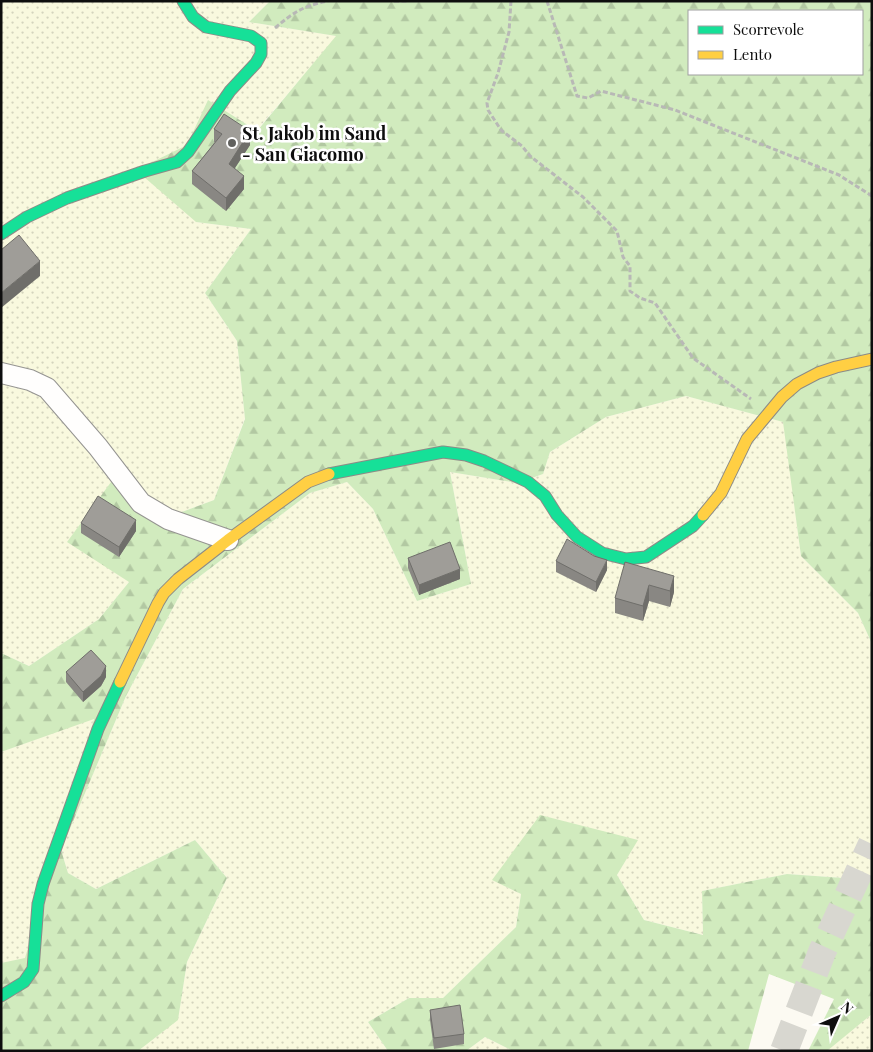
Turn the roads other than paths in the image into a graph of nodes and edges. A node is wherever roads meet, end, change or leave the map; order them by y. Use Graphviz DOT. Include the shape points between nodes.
graph roads {
  1 [pos="183,1"];
  2 [pos="1,234"];
  3 [pos="872,359"];
  4 [pos="1,373"];
  5 [pos="228,540"];
  6 [pos="1,996"];
  1 -- 2 [label="street" via="193,17 206,27 251,36 260,43 261,54 230,91 188,152 177,162 67,198 26,217"];
  3 -- 5 [label="street" via="818,373 782,397 747,440 721,493 708,510 693,526 646,557 626,559 602,553 577,538 545,496 528,482 466,454 443,452 331,473 308,482"];
  4 -- 5 [label="street" via="47,388 141,503 168,519"];
  5 -- 6 [label="street" via="178,580 158,603 98,728 43,884 38,904 33,969 16,989"];
}
